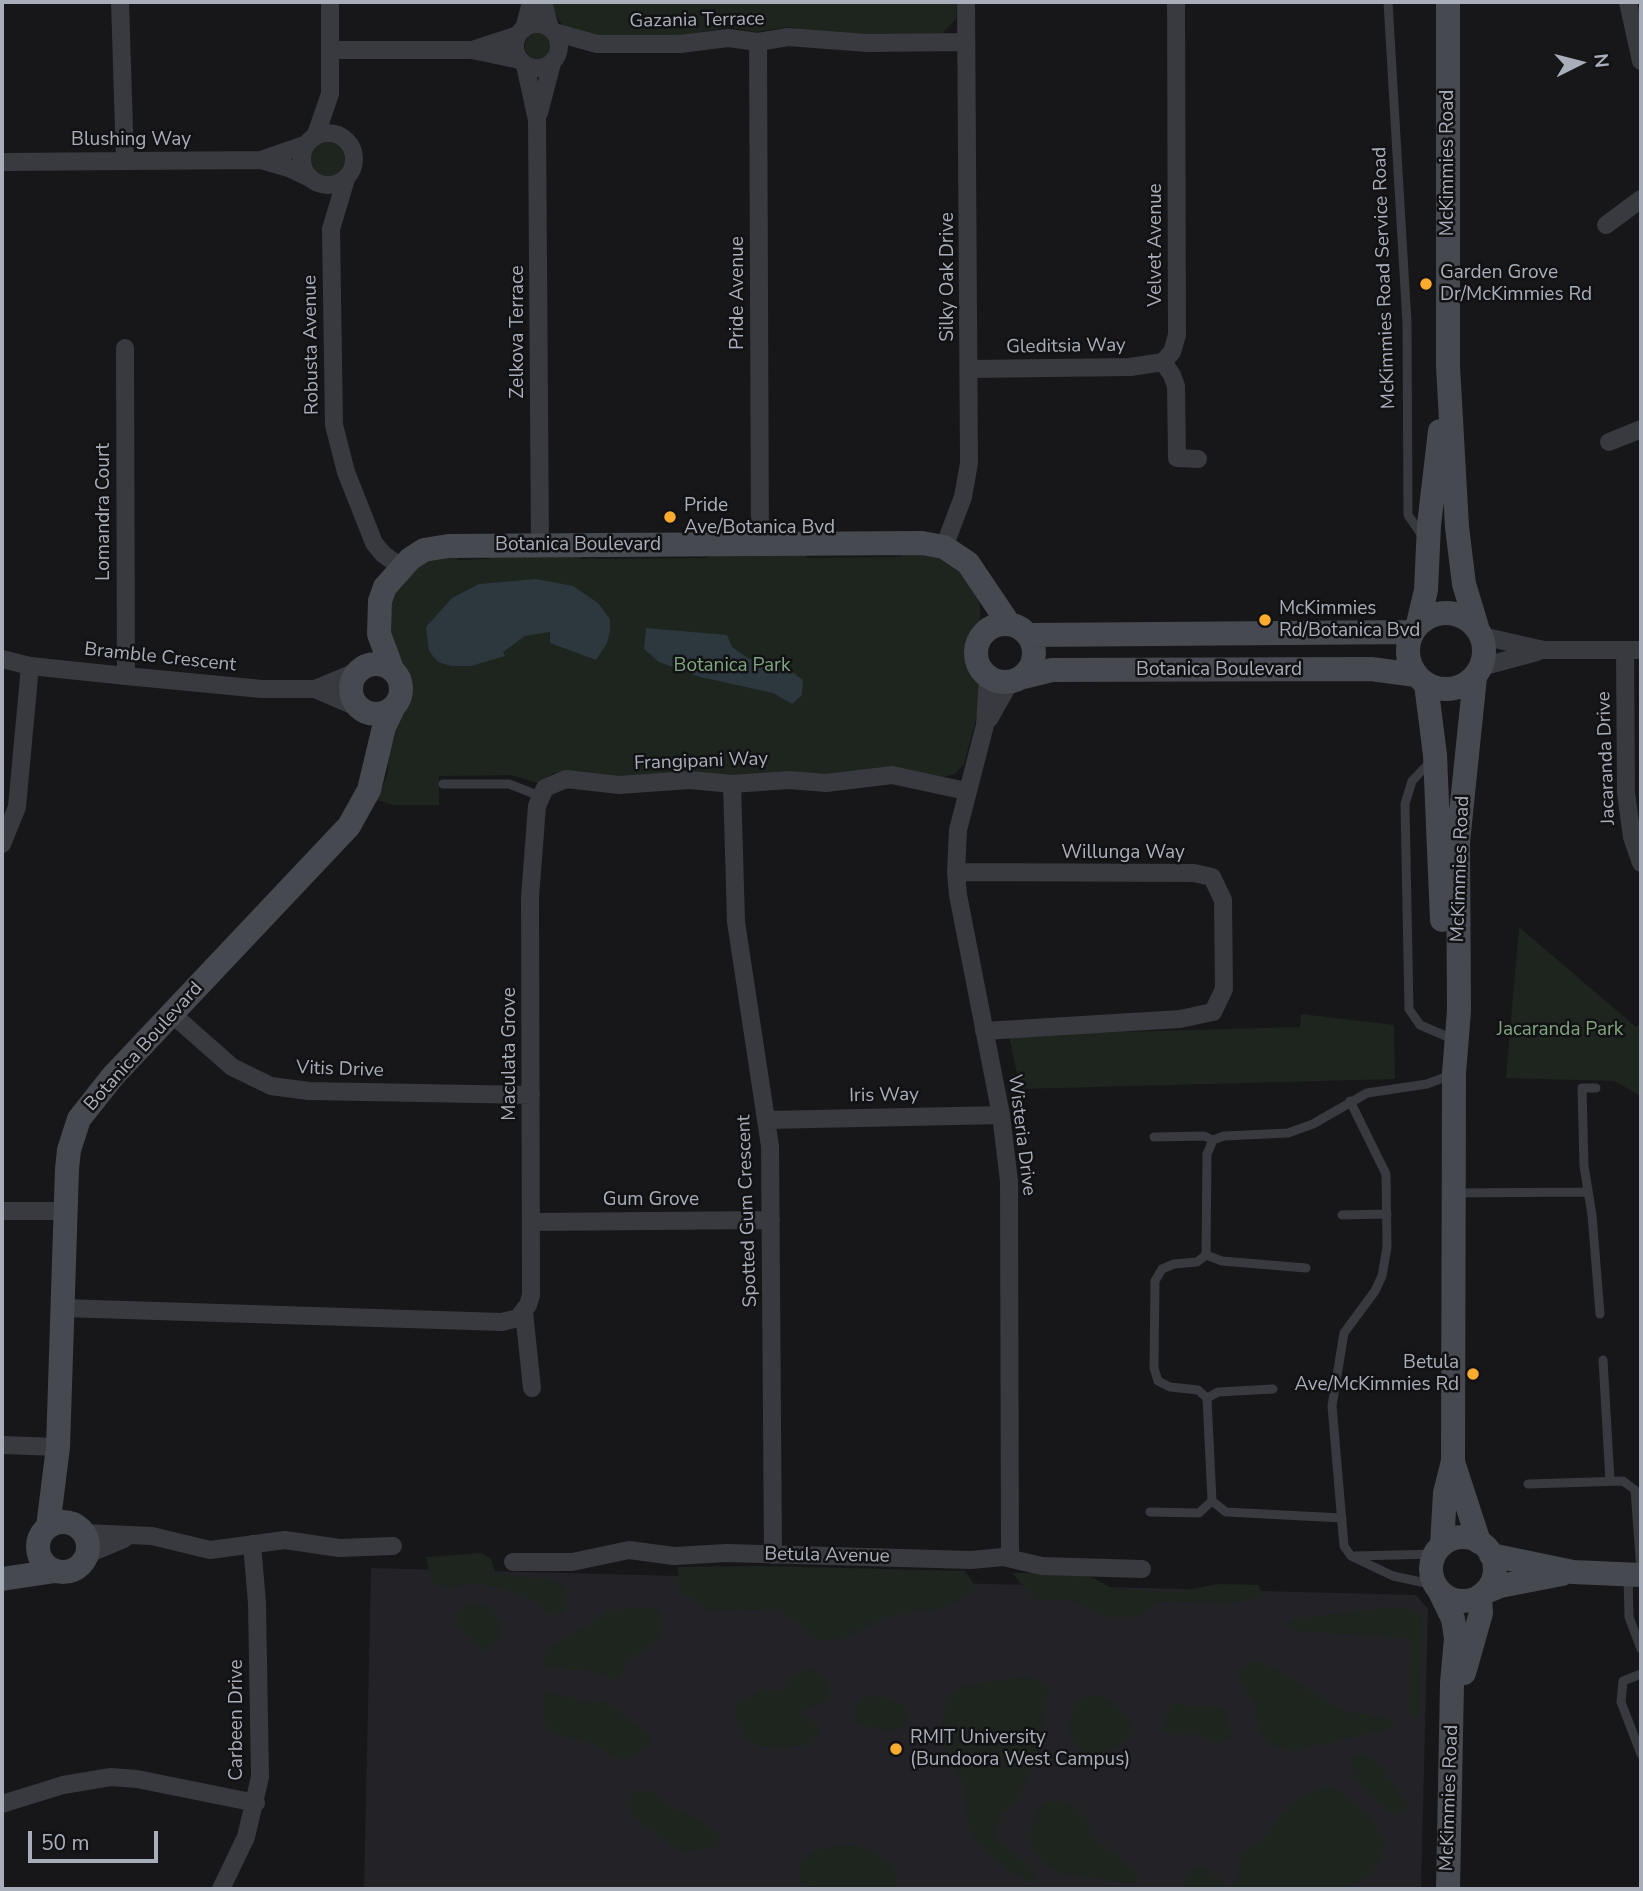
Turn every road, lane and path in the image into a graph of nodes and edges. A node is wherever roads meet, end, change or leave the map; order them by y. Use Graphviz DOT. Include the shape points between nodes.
graph roads {
  1 [pos="120,2"];
  2 [pos="330,2"];
  3 [pos="531,2"];
  4 [pos="543,2"];
  5 [pos="966,2"];
  6 [pos="1176,2"];
  7 [pos="1388,2"];
  8 [pos="1448,2"];
  9 [pos="1628,2"];
  10 [pos="1636,19"];
  11 [pos="552,30"];
  12 [pos="521,32"];
  13 [pos="966,41"];
  14 [pos="758,42"];
  15 [pos="597,44"];
  16 [pos="330,50"];
  17 [pos="472,50"];
  18 [pos="554,61"];
  19 [pos="1641,61"];
  20 [pos="523,63"];
  21 [pos="330,94"];
  22 [pos="537,120"];
  23 [pos="345,139"];
  24 [pos="311,140"];
  25 [pos="261,160"];
  26 [pos="125,161"];
  27 [pos="2,162"];
  28 [pos="346,179"];
  29 [pos="314,181"];
  30 [pos="1641,199"];
  31 [pos="1606,225"];
  32 [pos="331,229"];
  33 [pos="125,348"];
  34 [pos="1163,362"];
  35 [pos="1448,366"];
  36 [pos="970,369"];
  37 [pos="1641,429"];
  38 [pos="1609,442"];
  39 [pos="1198,459"];
  40 [pos="760,544"];
  41 [pos="540,545"];
  42 [pos="944,547"];
  43 [pos="1430,548"];
  44 [pos="401,567"];
  45 [pos="1416,628"];
  46 [pos="1008,630"];
  47 [pos="1479,631"];
  48 [pos="379,634"];
  49 [pos="1216,635"];
  50 [pos="1544,650"];
  51 [pos="1633,650"];
  52 [pos="2,659"];
  53 [pos="30,666"];
  54 [pos="362,668"];
  55 [pos="392,669"];
  56 [pos="1217,670"];
  57 [pos="1478,672"];
  58 [pos="126,676"];
  59 [pos="1007,679"];
  60 [pos="1421,679"];
  61 [pos="315,689"];
  62 [pos="393,708"];
  63 [pos="362,710"];
  64 [pos="379,748"];
  65 [pos="1435,755"];
  66 [pos="443,784"];
  67 [pos="732,784"];
  68 [pos="966,791"];
  69 [pos="540,796"];
  70 [pos="2,844"];
  71 [pos="1641,863"];
  72 [pos="956,872"];
  73 [pos="172,1014"];
  74 [pos="984,1031"];
  75 [pos="1448,1037"];
  76 [pos="1455,1068"];
  77 [pos="1596,1088"];
  78 [pos="531,1095"];
  79 [pos="1350,1101"];
  80 [pos="1001,1115"];
  81 [pos="768,1120"];
  82 [pos="1154,1137"];
  83 [pos="1213,1140"];
  84 [pos="1587,1192"];
  85 [pos="1456,1193"];
  86 [pos="2,1210"];
  87 [pos="66,1212"];
  88 [pos="1387,1214"];
  89 [pos="1342,1215"];
  90 [pos="771,1220"];
  91 [pos="531,1223"];
  92 [pos="1206,1255"];
  93 [pos="1306,1268"];
  94 [pos="63,1308"];
  95 [pos="524,1312"];
  96 [pos="1601,1314"];
  97 [pos="1603,1360"];
  98 [pos="532,1388"];
  99 [pos="1273,1389"];
  100 [pos="1207,1398"];
  101 [pos="2,1445"];
  102 [pos="58,1447"];
  103 [pos="1453,1461"];
  104 [pos="1610,1482"];
  105 [pos="1528,1484"];
  106 [pos="1212,1501"];
  107 [pos="1150,1512"];
  108 [pos="1342,1518"];
  109 [pos="65,1536"];
  110 [pos="252,1544"];
  111 [pos="393,1546"];
  112 [pos="1485,1548"];
  113 [pos="1438,1549"];
  114 [pos="773,1555"];
  115 [pos="1351,1556"];
  116 [pos="1010,1558"];
  117 [pos="513,1562"];
  118 [pos="1142,1569"];
  119 [pos="55,1571"];
  120 [pos="2,1572"];
  121 [pos="1573,1572"];
  122 [pos="1637,1573"];
  123 [pos="2,1579"];
  124 [pos="1438,1589"];
  125 [pos="1483,1594"];
  126 [pos="1641,1649"];
  127 [pos="1641,1674"];
  128 [pos="1453,1708"];
  129 [pos="1641,1754"];
  130 [pos="256,1803"];
  131 [pos="2,1804"];
  132 [pos="221,1889"];
  133 [pos="1448,1889"];
  1 -- 26 [label="street"];
  2 -- 16 [label="street"];
  3 -- 12 [label="street"];
  4 -- 11 [label="street"];
  5 -- 13 [label="street, Silky Oak Drive"];
  6 -- 34 [label="street, Velvet Avenue" via="1177,335"];
  7 -- 43 [label="lane, McKimmies Road Service Road" via="1407,323 1408,515"];
  8 -- 35 [label="street, McKimmies Road"];
  9 -- 10 [label="street"];
  10 -- 19 [label="street"];
  11 -- 12 [label="street" via="537,24"];
  11 -- 15 [label="street, Gazania Terrace"];
  11 -- 18 [label="street" via="559,45"];
  12 -- 17 [label="street"];
  12 -- 20 [label="street" via="515,48"];
  13 -- 14 [label="street, Gazania Terrace" via="867,43 788,37"];
  13 -- 36 [label="street, Silky Oak Drive"];
  14 -- 15 [label="street, Gazania Terrace" via="728,38 680,44"];
  14 -- 40 [label="street, Pride Avenue"];
  15 -- 18 [label="street, Gazania Terrace"];
  16 -- 17 [label="street"];
  16 -- 21 [label="street"];
  17 -- 20 [label="street"];
  18 -- 20 [label="street" via="539,68"];
  18 -- 22 [label="street, Zelkova Terrace"];
  20 -- 22 [label="street, Zelkova Terrace"];
  21 -- 23 [label="street"];
  21 -- 24 [label="street"];
  22 -- 41 [label="street, Zelkova Terrace"];
  23 -- 24 [label="street" via="331,133"];
  23 -- 28 [label="street" via="354,155"];
  24 -- 25 [label="street, Blushing Way"];
  24 -- 29 [label="street" via="302,158"];
  25 -- 26 [label="street, Blushing Way"];
  25 -- 29 [label="street, Blushing Way"];
  26 -- 27 [label="street, Blushing Way"];
  28 -- 29 [label="street" via="332,186"];
  28 -- 32 [label="street, Robusta Avenue"];
  29 -- 32 [label="street, Robusta Avenue"];
  30 -- 31 [label="street"];
  32 -- 44 [label="street, Robusta Avenue" via="334,425 346,472 374,543"];
  33 -- 58 [label="street, Lomandra Court"];
  34 -- 36 [label="street, Gleditsia Way" via="1130,367"];
  34 -- 39 [label="street" via="1175,386 1177,458"];
  35 -- 43 [label="street, McKimmies Road"];
  35 -- 47 [label="street, McKimmies Road" via="1457,527 1464,584"];
  36 -- 42 [label="street, Silky Oak Drive" via="967,479"];
  37 -- 38 [label="street"];
  40 -- 41 [label="street, Botanica Boulevard"];
  40 -- 42 [label="street, Botanica Boulevard" via="922,543"];
  41 -- 44 [label="street, Botanica Boulevard" via="435,547"];
  42 -- 46 [label="street" via="968,563"];
  43 -- 45 [label="street, McKimmies Road"];
  44 -- 48 [label="street, Botanica Boulevard" via="380,601"];
  45 -- 47 [label="street" via="1441,612 1467,618"];
  45 -- 49 [label="street, Botanica Boulevard"];
  45 -- 60 [label="street" via="1408,649"];
  46 -- 49 [label="street, Botanica Boulevard"];
  46 -- 59 [label="street" via="1034,652 1029,670"];
  46 -- 59 [label="street" via="976,646 978,664"];
  47 -- 50 [label="street"];
  47 -- 57 [label="street" via="1485,646"];
  48 -- 54 [label="street, Botanica Boulevard"];
  48 -- 55 [label="street, Botanica Boulevard"];
  49 -- 56 [label="street"];
  50 -- 51 [label="street"];
  50 -- 57 [label="street"];
  51 -- 71 [label="street, Jacaranda Drive" via="1626,805"];
  52 -- 53 [label="street, Bramble Crescent"];
  53 -- 58 [label="street, Bramble Crescent"];
  53 -- 70 [label="street" via="17,807"];
  54 -- 55 [label="street" via="379,664"];
  54 -- 61 [label="street, Bramble Crescent"];
  54 -- 63 [label="street" via="354,677 351,694"];
  55 -- 62 [label="street" via="401,688"];
  56 -- 59 [label="street, Botanica Boulevard" via="1052,670"];
  56 -- 60 [label="street, Botanica Boulevard" via="1371,668"];
  57 -- 60 [label="street" via="1452,689"];
  57 -- 76 [label="street, McKimmies Road" via="1458,842"];
  58 -- 61 [label="street, Bramble Crescent" via="262,689"];
  59 -- 68 [label="street, Wisteria Drive" via="985,725"];
  60 -- 65 [label="street, McKimmies Road"];
  61 -- 63 [label="street, Bramble Crescent"];
  62 -- 63 [label="street" via="379,714"];
  62 -- 64 [label="street, Botanica Boulevard"];
  63 -- 64 [label="street"];
  64 -- 73 [label="street, Botanica Boulevard" via="369,790 349,826"];
  65 -- 75 [label="street, McKimmies Road"];
  65 -- 75 [label="lane" via="1412,781 1405,804 1407,977 1409,1009 1420,1025"];
  66 -- 69 [label="lane" via="509,784"];
  67 -- 68 [label="street, Frangipani Way" via="826,783 892,775"];
  67 -- 69 [label="street, Frangipani Way" via="683,780 619,785 566,779 552,782"];
  67 -- 81 [label="street, Spotted Gum Crescent" via="736,922"];
  68 -- 72 [label="street, Wisteria Drive"];
  69 -- 78 [label="street, Maculata Grove" via="530,897"];
  72 -- 74 [label="street, Wisteria Drive"];
  72 -- 74 [label="street, Willunga Way" via="1194,873 1212,877 1223,900 1224,989 1213,1012 1180,1019"];
  73 -- 78 [label="street, Vitis Drive" via="232,1067 271,1086 309,1091"];
  73 -- 87 [label="street, Botanica Boulevard" via="79,1119 69,1150"];
  74 -- 80 [label="street, Wisteria Drive"];
  75 -- 76 [label="street, McKimmies Road"];
  76 -- 79 [label="lane" via="1427,1084 1367,1093"];
  76 -- 85 [label="street, McKimmies Road"];
  77 -- 84 [label="lane" via="1582,1088"];
  78 -- 91 [label="street, Maculata Grove"];
  79 -- 83 [label="lane" via="1288,1133"];
  79 -- 88 [label="lane" via="1385,1174"];
  80 -- 81 [label="street, Iris Way"];
  80 -- 116 [label="street, Wisteria Drive" via="1009,1181"];
  81 -- 90 [label="street, Spotted Gum Crescent"];
  82 -- 83 [label="lane" via="1204,1136"];
  83 -- 92 [label="lane" via="1207,1154"];
  84 -- 85 [label="lane"];
  84 -- 96 [label="lane"];
  85 -- 103 [label="street, McKimmies Road"];
  86 -- 87 [label="street"];
  87 -- 94 [label="street, Botanica Boulevard"];
  88 -- 89 [label="lane"];
  88 -- 108 [label="lane" via="1382,1276 1344,1333 1332,1406"];
  90 -- 91 [label="street, Gum Grove"];
  90 -- 114 [label="street, Spotted Gum Crescent"];
  91 -- 95 [label="street, Maculata Grove" via="531,1295"];
  92 -- 93 [label="lane" via="1222,1261"];
  92 -- 100 [label="lane" via="1197,1262 1162,1269 1154,1281 1154,1368 1158,1381 1198,1390"];
  94 -- 95 [label="street" via="502,1322"];
  94 -- 102 [label="street, Botanica Boulevard"];
  95 -- 98 [label="street, Maculata Grove"];
  97 -- 104 [label="lane"];
  99 -- 100 [label="lane" via="1218,1392"];
  100 -- 106 [label="lane"];
  101 -- 102 [label="street"];
  102 -- 109 [label="street, Botanica Boulevard"];
  103 -- 112 [label="street, McKimmies Road"];
  103 -- 113 [label="street, McKimmies Road"];
  104 -- 105 [label="lane"];
  104 -- 122 [label="lane" via="1623,1481 1635,1490"];
  106 -- 107 [label="lane" via="1199,1513"];
  106 -- 108 [label="lane" via="1226,1512"];
  108 -- 115 [label="lane" via="1344,1546"];
  109 -- 110 [label="street" via="165,1539 210,1550"];
  109 -- 119 [label="street" via="43,1562"];
  109 -- 119 [label="street" via="75,1570"];
  109 -- 120 [label="street"];
  110 -- 111 [label="street" via="285,1540 339,1548"];
  110 -- 130 [label="street, Carbeen Drive" via="261,1754"];
  112 -- 113 [label="street" via="1460,1537"];
  112 -- 121 [label="street"];
  112 -- 125 [label="street" via="1494,1574"];
  113 -- 115 [label="lane"];
  113 -- 124 [label="street" via="1431,1570"];
  114 -- 116 [label="street, Betula Avenue"];
  114 -- 117 [label="street, Betula Avenue" via="674,1556 629,1550 572,1562"];
  115 -- 124 [label="lane" via="1393,1576"];
  116 -- 118 [label="street, Betula Avenue" via="1042,1566"];
  119 -- 123 [label="street"];
  121 -- 122 [label="street"];
  121 -- 125 [label="street" via="1500,1586"];
  122 -- 126 [label="lane" via="1629,1617"];
  124 -- 125 [label="street" via="1461,1601"];
  124 -- 128 [label="street, McKimmies Road" via="1455,1631"];
  125 -- 128 [label="street, McKimmies Road"];
  127 -- 129 [label="lane" via="1623,1681 1621,1702"];
  128 -- 133 [label="street, McKimmies Road"];
  130 -- 131 [label="street" via="111,1777 63,1785"];
  130 -- 132 [label="street, Carbeen Drive" via="242,1848"];
}
